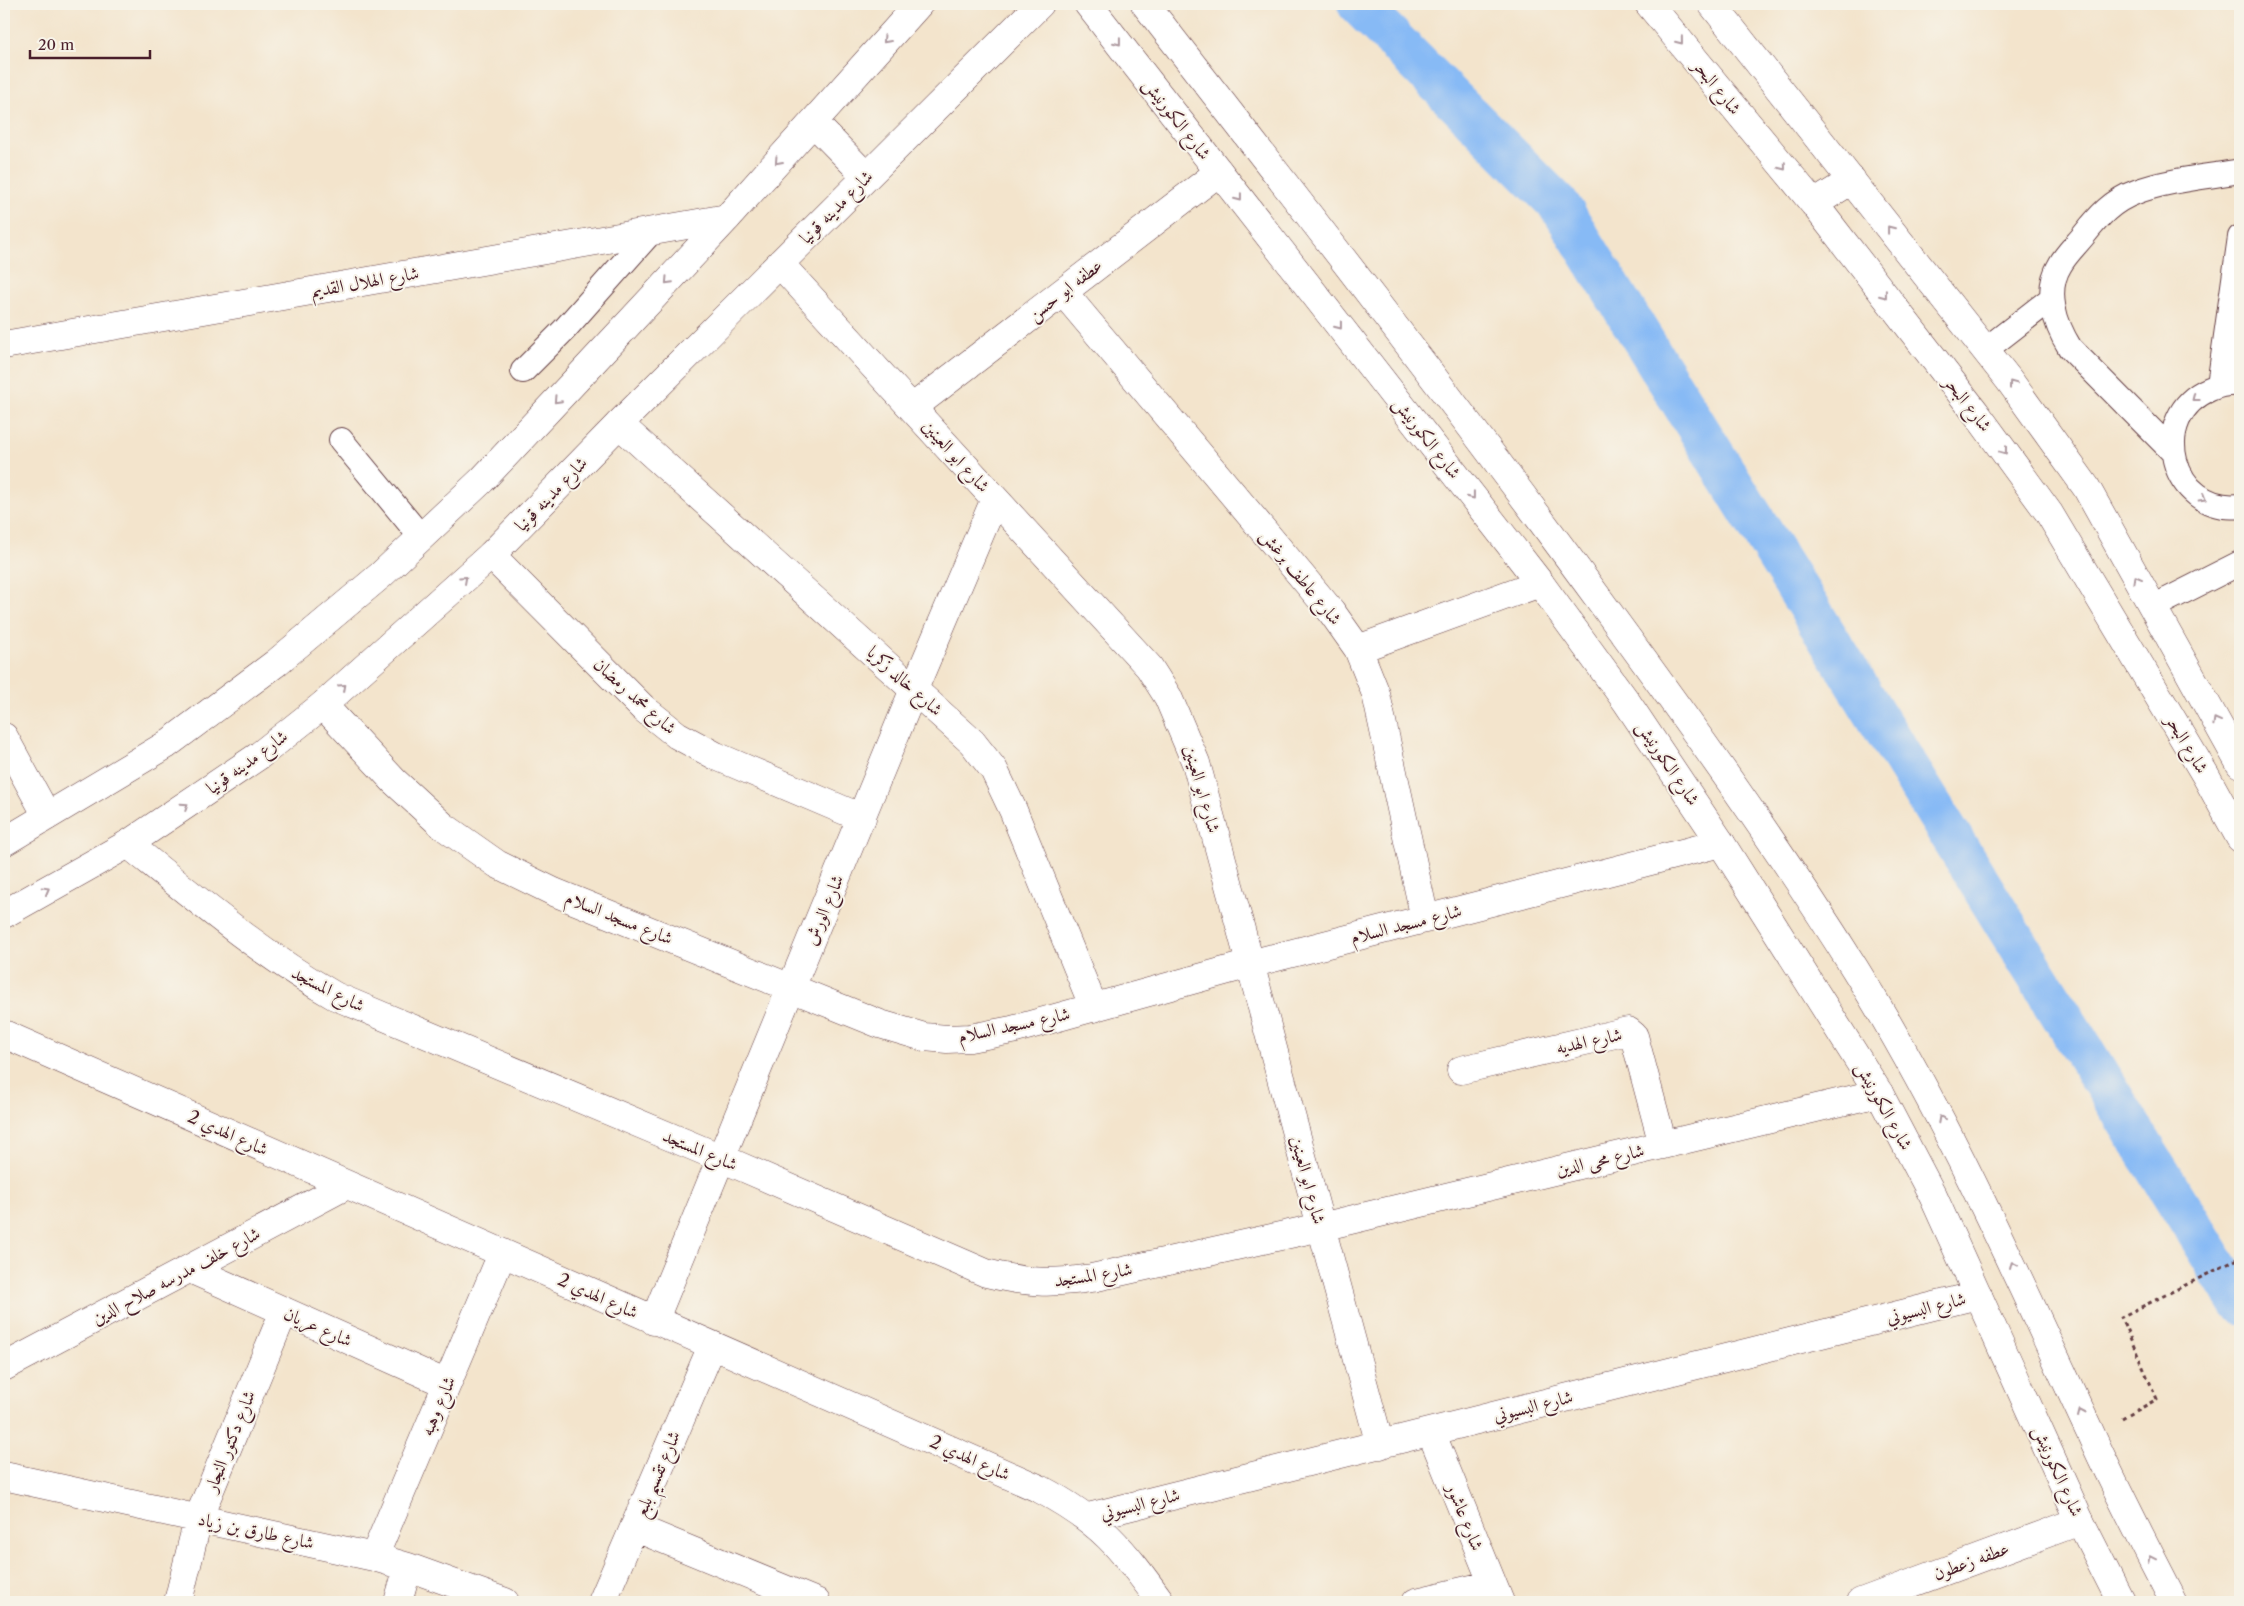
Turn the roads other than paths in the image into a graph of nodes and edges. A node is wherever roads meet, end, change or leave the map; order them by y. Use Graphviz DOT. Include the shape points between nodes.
graph roads {
  1 [pos="919,4"];
  2 [pos="1040,4"];
  3 [pos="1088,4"];
  4 [pos="1145,4"];
  5 [pos="1649,4"];
  6 [pos="1712,4"];
  7 [pos="813,122"];
  8 [pos="2240,171"];
  9 [pos="1218,172"];
  10 [pos="866,176"];
  11 [pos="1852,180"];
  12 [pos="1814,204"];
  13 [pos="727,218"];
  14 [pos="651,232"];
  15 [pos="2240,237"];
  16 [pos="780,264"];
  17 [pos="1062,292"];
  18 [pos="2052,298"];
  19 [pos="4,345"];
  20 [pos="1985,350"];
  21 [pos="523,372"];
  22 [pos="2230,385"];
  23 [pos="912,408"];
  24 [pos="619,424"];
  25 [pos="341,440"];
  26 [pos="2172,451"];
  27 [pos="995,499"];
  28 [pos="2240,506"];
  29 [pos="421,537"];
  30 [pos="491,555"];
  31 [pos="2240,563"];
  32 [pos="1540,583"];
  33 [pos="2153,607"];
  34 [pos="1358,649"];
  35 [pos="914,689"];
  36 [pos="323,705"];
  37 [pos="4,737"];
  38 [pos="2240,764"];
  39 [pos="47,816"];
  40 [pos="862,818"];
  41 [pos="2240,838"];
  42 [pos="4,842"];
  43 [pos="1721,843"];
  44 [pos="128,844"];
  45 [pos="4,914"];
  46 [pos="1425,919"];
  47 [pos="1250,964"];
  48 [pos="792,987"];
  49 [pos="1094,1008"];
  50 [pos="4,1034"];
  51 [pos="1461,1070"];
  52 [pos="1879,1093"];
  53 [pos="1663,1145"];
  54 [pos="721,1158"];
  55 [pos="347,1185"];
  56 [pos="1321,1227"];
  57 [pos="502,1254"];
  58 [pos="190,1269"];
  59 [pos="1978,1295"];
  60 [pos="284,1311"];
  61 [pos="654,1321"];
  62 [pos="712,1346"];
  63 [pos="4,1367"];
  64 [pos="447,1384"];
  65 [pos="1431,1432"];
  66 [pos="1380,1445"];
  67 [pos="4,1476"];
  68 [pos="1088,1517"];
  69 [pos="198,1519"];
  70 [pos="2080,1521"];
  71 [pos="634,1527"];
  72 [pos="374,1557"];
  73 [pos="408,1566"];
  74 [pos="1496,1593"];
  75 [pos="178,1602"];
  76 [pos="398,1602"];
  77 [pos="505,1602"];
  78 [pos="602,1602"];
  79 [pos="816,1602"];
  80 [pos="1161,1602"];
  81 [pos="1416,1602"];
  82 [pos="1861,1602"];
  83 [pos="2121,1602"];
  84 [pos="2174,1602"];
  1 -- 7 [label="street, one-way"];
  2 -- 10 [label="street, شارع مدينه قونيا"];
  3 -- 9 [label="street, شارع الكورنيش, one-way"];
  84 -- 4 [label="street, one-way" via="2092,1437 1965,1165 1915,1071 1814,905 1689,723 1476,430"];
  5 -- 12 [label="street, شارع البحر, one-way"];
  6 -- 11 [label="street, شارع البحر"];
  7 -- 10 [label="street"];
  7 -- 13 [label="street, one-way"];
  8 -- 18 [label="lane" via="2150,188 2118,200 2102,212 2059,266"];
  9 -- 17 [label="street, عطفه ابو حسن"];
  9 -- 32 [label="street, شارع الكورنيش, one-way"];
  10 -- 16 [label="street, شارع مدينه قونيا"];
  11 -- 12 [label="street"];
  20 -- 11 [label="street, شارع البحر, one-way"];
  12 -- 41 [label="street, شارع البحر, one-way" via="2049,513"];
  13 -- 14 [label="street, شارع الهلال القديم"];
  13 -- 29 [label="street, one-way" via="482,480"];
  14 -- 19 [label="street, شارع الهلال القديم"];
  14 -- 21 [label="lane"];
  15 -- 22 [label="lane"];
  16 -- 23 [label="street, شارع ابو العينين"];
  16 -- 24 [label="street, شارع مدينه قونيا"];
  17 -- 23 [label="street, عطفه ابو حسن"];
  17 -- 34 [label="street, شارع عاطف برغش" via="1331,611"];
  18 -- 20 [label="lane"];
  18 -- 26 [label="lane" via="2060,332 2070,348"];
  33 -- 20 [label="street, شارع البحر, one-way" via="2086,487"];
  22 -- 26 [label="lane, one-way" via="2203,392 2189,403 2179,418"];
  23 -- 27 [label="street, شارع ابو العينين"];
  24 -- 30 [label="street, شارع مدينه قونيا"];
  24 -- 35 [label="street, شارع خالد زكريا"];
  25 -- 29 [label="lane"];
  26 -- 28 [label="lane, one-way" via="2177,469 2198,496 2214,504"];
  27 -- 35 [label="street, شارع الورش"];
  27 -- 47 [label="street, شارع ابو العينين" via="1149,667 1168,696 1196,762"];
  29 -- 39 [label="street" via="276,663 166,745"];
  36 -- 30 [label="street, شارع مدينه قونيا, one-way"];
  30 -- 40 [label="street, شارع محمد رمضان" via="643,708 676,735 716,756"];
  31 -- 33 [label="lane"];
  32 -- 34 [label="street"];
  32 -- 43 [label="street, شارع الكورنيش" via="1626,700"];
  38 -- 33 [label="street, شارع البحر, one-way"];
  34 -- 46 [label="street, شارع عاطف برغش" via="1376,694"];
  35 -- 40 [label="street, شارع الورش"];
  35 -- 49 [label="street, شارع خالد زكريا" via="972,742 994,770"];
  44 -- 36 [label="street, شارع مدينه قونيا, one-way" via="260,755"];
  36 -- 48 [label="street, شارع مسجد السلام" via="394,781 429,813 497,864 554,892"];
  37 -- 39 [label="street"];
  39 -- 42 [label="street"];
  40 -- 48 [label="street, شارع الورش"];
  43 -- 46 [label="street, شارع مسجد السلام"];
  43 -- 52 [label="street, شارع الكورنيش"];
  45 -- 44 [label="street, شارع مدينه قونيا, one-way"];
  44 -- 54 [label="street, شارع المستجد" via="249,941 290,971 335,996"];
  46 -- 47 [label="street, شارع مسجد السلام"];
  47 -- 49 [label="street, شارع مسجد السلام"];
  47 -- 56 [label="street, شارع ابو العينين"];
  48 -- 49 [label="street, شارع مسجد السلام" via="902,1032 947,1039 1012,1030"];
  48 -- 54 [label="street, شارع الورش"];
  50 -- 55 [label="street, شارع الهدي 2"];
  51 -- 53 [label="street, شارع الهديه" via="1632,1032"];
  52 -- 53 [label="street, شارع محى الدين"];
  52 -- 59 [label="street, شارع الكورنيش" via="1933,1196"];
  53 -- 56 [label="street, شارع محى الدين"];
  54 -- 56 [label="street, شارع المستجد" via="986,1273 1020,1281 1054,1283 1092,1278"];
  54 -- 61 [label="street, شارع الورش"];
  55 -- 57 [label="street, شارع الهدي 2"];
  55 -- 58 [label="street, شارع خلف مدرسه صلاح الدين"];
  56 -- 66 [label="street, شارع ابو العينين"];
  57 -- 61 [label="street, شارع الهدي 2"];
  57 -- 64 [label="street, شارع وهبه"];
  58 -- 60 [label="street, شارع عريان"];
  58 -- 63 [label="street, شارع خلف مدرسه صلاح الدين"];
  59 -- 65 [label="street, شارع البسيوني"];
  59 -- 70 [label="street, شارع الكورنيش"];
  60 -- 64 [label="street, شارع عريان"];
  60 -- 69 [label="street, شارع دكتور النجار"];
  61 -- 62 [label="street, شارع الهدي 2"];
  62 -- 68 [label="street, شارع الهدي 2" via="1040,1489"];
  62 -- 71 [label="street, شارع تقسيم بلبع"];
  64 -- 72 [label="street, شارع وهبه"];
  65 -- 66 [label="street, شارع البسيوني"];
  65 -- 74 [label="street, شارع عاشور"];
  66 -- 68 [label="street, شارع البسيوني"];
  67 -- 69 [label="street, شارع طارق بن زياد"];
  68 -- 80 [label="street, شارع الهدي 2" via="1126,1554"];
  69 -- 72 [label="street, شارع طارق بن زياد"];
  69 -- 75 [label="street, شارع دكتور النجار"];
  70 -- 82 [label="street, عطفه زعطون"];
  70 -- 83 [label="street, شارع الكورنيش"];
  71 -- 78 [label="street, شارع تقسيم بلبع"];
  71 -- 79 [label="street"];
  72 -- 73 [label="street, شارع طارق بن زياد"];
  73 -- 76 [label="street"];
  73 -- 77 [label="street, شارع طارق بن زياد"];
  74 -- 81 [label="street"];
}
